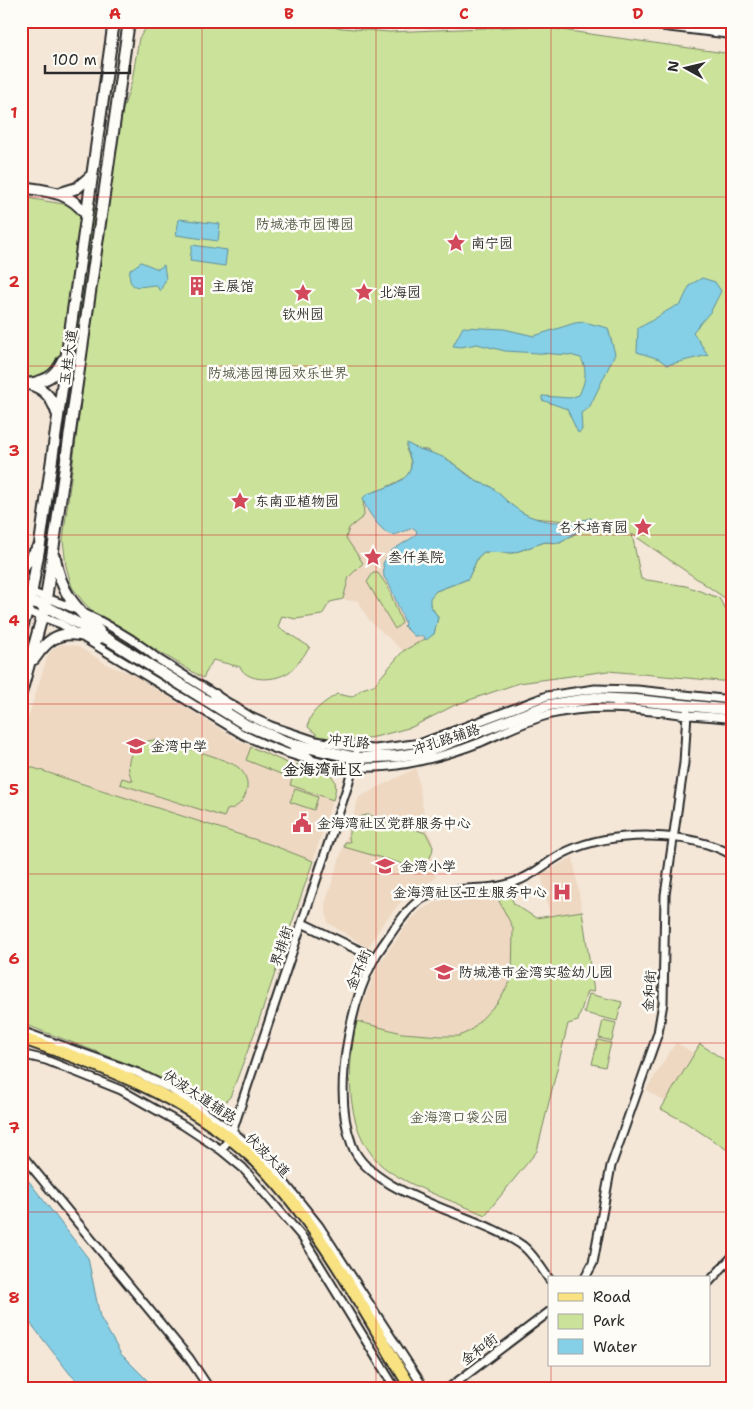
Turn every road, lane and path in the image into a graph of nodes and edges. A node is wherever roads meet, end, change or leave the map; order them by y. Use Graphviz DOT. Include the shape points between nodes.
graph roads {
  1 [pos="114,21"];
  2 [pos="129,21"];
  3 [pos="632,21"];
  4 [pos="664,23"];
  5 [pos="732,34"];
  6 [pos="100,116"];
  7 [pos="115,118"];
  8 [pos="92,175"];
  9 [pos="21,187"];
  10 [pos="61,193"];
  11 [pos="86,214"];
  12 [pos="67,354"];
  13 [pos="82,355"];
  14 [pos="25,383"];
  15 [pos="58,416"];
  16 [pos="51,462"];
  17 [pos="66,464"];
  18 [pos="40,544"];
  19 [pos="54,547"];
  20 [pos="21,570"];
  21 [pos="25,600"];
  22 [pos="44,607"];
  23 [pos="82,615"];
  24 [pos="21,631"];
  25 [pos="76,634"];
  26 [pos="109,640"];
  27 [pos="28,666"];
  28 [pos="21,693"];
  29 [pos="215,695"];
  30 [pos="548,700"];
  31 [pos="732,700"];
  32 [pos="622,704"];
  33 [pos="688,705"];
  34 [pos="732,710"];
  35 [pos="232,716"];
  36 [pos="528,717"];
  37 [pos="732,719"];
  38 [pos="289,743"];
  39 [pos="355,758"];
  40 [pos="310,760"];
  41 [pos="673,837"];
  42 [pos="732,855"];
  43 [pos="302,923"];
  44 [pos="375,958"];
  45 [pos="24,1038"];
  46 [pos="21,1054"];
  47 [pos="227,1141"];
  48 [pos="21,1154"];
  49 [pos="296,1202"];
  50 [pos="732,1257"];
  51 [pos="586,1276"];
  52 [pos="548,1278"];
  53 [pos="710,1281"];
  54 [pos="548,1313"];
  55 [pos="209,1388"];
  56 [pos="395,1388"];
  57 [pos="403,1388"];
  58 [pos="412,1388"];
  59 [pos="424,1388"];
  60 [pos="449,1388"];
  1 -- 6 [label="main road, 玉桂大道"];
  2 -- 7 [label="main road, 玉桂大道"];
  3 -- 4 [label="main road"];
  4 -- 5 [label="main road"];
  6 -- 7 [label="main road"];
  6 -- 8 [label="main road, 玉桂大道"];
  7 -- 13 [label="main road, 玉桂大道"];
  8 -- 10 [label="main road" via="77,188"];
  8 -- 11 [label="main road, 玉桂大道"];
  9 -- 10 [label="main road"];
  10 -- 11 [label="main road" via="76,202"];
  11 -- 12 [label="main road, 玉桂大道"];
  12 -- 13 [label="main road"];
  12 -- 14 [label="main road" via="58,371 49,379"];
  12 -- 15 [label="main road, 玉桂大道"];
  13 -- 17 [label="main road, 玉桂大道"];
  14 -- 15 [label="main road" via="48,393"];
  15 -- 16 [label="main road, 玉桂大道"];
  16 -- 17 [label="main road"];
  16 -- 18 [label="main road, 玉桂大道"];
  17 -- 19 [label="main road, 玉桂大道"];
  18 -- 20 [label="main road"];
  18 -- 21 [label="main road, 玉桂大道"];
  19 -- 22 [label="main road, 玉桂大道"];
  19 -- 23 [label="main road" via="64,590"];
  21 -- 22 [label="main road, 冲孔路"];
  21 -- 24 [label="main road, 玉桂大道"];
  22 -- 23 [label="street, 冲孔路辅路"];
  22 -- 25 [label="street, 冲孔路辅路"];
  22 -- 26 [label="main road, 冲孔路"];
  22 -- 27 [label="main road, 玉桂大道"];
  23 -- 26 [label="main road"];
  23 -- 29 [label="street, 冲孔路辅路" via="145,648"];
  25 -- 26 [label="main road"];
  25 -- 27 [label="main road" via="54,637 42,646"];
  25 -- 40 [label="street, 冲孔路辅路" via="242,734 286,754"];
  26 -- 35 [label="main road, 冲孔路"];
  27 -- 28 [label="main road, 玉桂大道"];
  29 -- 35 [label="main road"];
  29 -- 39 [label="street, 冲孔路辅路" via="270,726"];
  30 -- 32 [label="main road, 冲孔路" via="595,698"];
  30 -- 33 [label="street, 冲孔路辅路" via="595,689"];
  30 -- 36 [label="main road, 冲孔路"];
  30 -- 39 [label="street, 冲孔路辅路" via="422,743 375,749"];
  31 -- 33 [label="street, 冲孔路辅路"];
  32 -- 33 [label="main road, 冲孔路"];
  32 -- 36 [label="street"];
  33 -- 34 [label="main road, 冲孔路"];
  33 -- 37 [label="street, 冲孔路辅路"];
  33 -- 41 [label="street, 金和街" via="684,763"];
  35 -- 38 [label="main road, 冲孔路" via="268,736"];
  36 -- 39 [label="main road, 冲孔路" via="479,737 425,752"];
  38 -- 39 [label="main road, 冲孔路"];
  38 -- 40 [label="main road"];
  39 -- 40 [label="street, 冲孔路辅路"];
  39 -- 43 [label="street, 界排街"];
  41 -- 42 [label="street, 金环街"];
  41 -- 44 [label="street, 金环街" via="617,838 567,851 516,882 492,889 443,890 428,896 405,913"];
  41 -- 51 [label="street, 金和街" via="665,895 663,1003 658,1033 611,1166 593,1263"];
  43 -- 44 [label="street"];
  43 -- 47 [label="street, 界排街"];
  44 -- 52 [label="street, 金环街" via="360,994 346,1057 344,1117 352,1148 371,1172 396,1188 496,1230 525,1247"];
  45 -- 47 [label="main road, 伏波大道" via="126,1078 164,1097"];
  46 -- 47 [label="street" via="46,1060 121,1090"];
  47 -- 49 [label="main road, 伏波大道"];
  47 -- 56 [label="street" via="302,1238"];
  47 -- 57 [label="main road, 伏波大道" via="265,1180 308,1234"];
  48 -- 55 [label="street" via="189,1358"];
  49 -- 58 [label="main road, 伏波大道"];
  49 -- 59 [label="street" via="319,1226"];
  50 -- 53 [label="street"];
  54 -- 60 [label="street, 金和街"];
}
